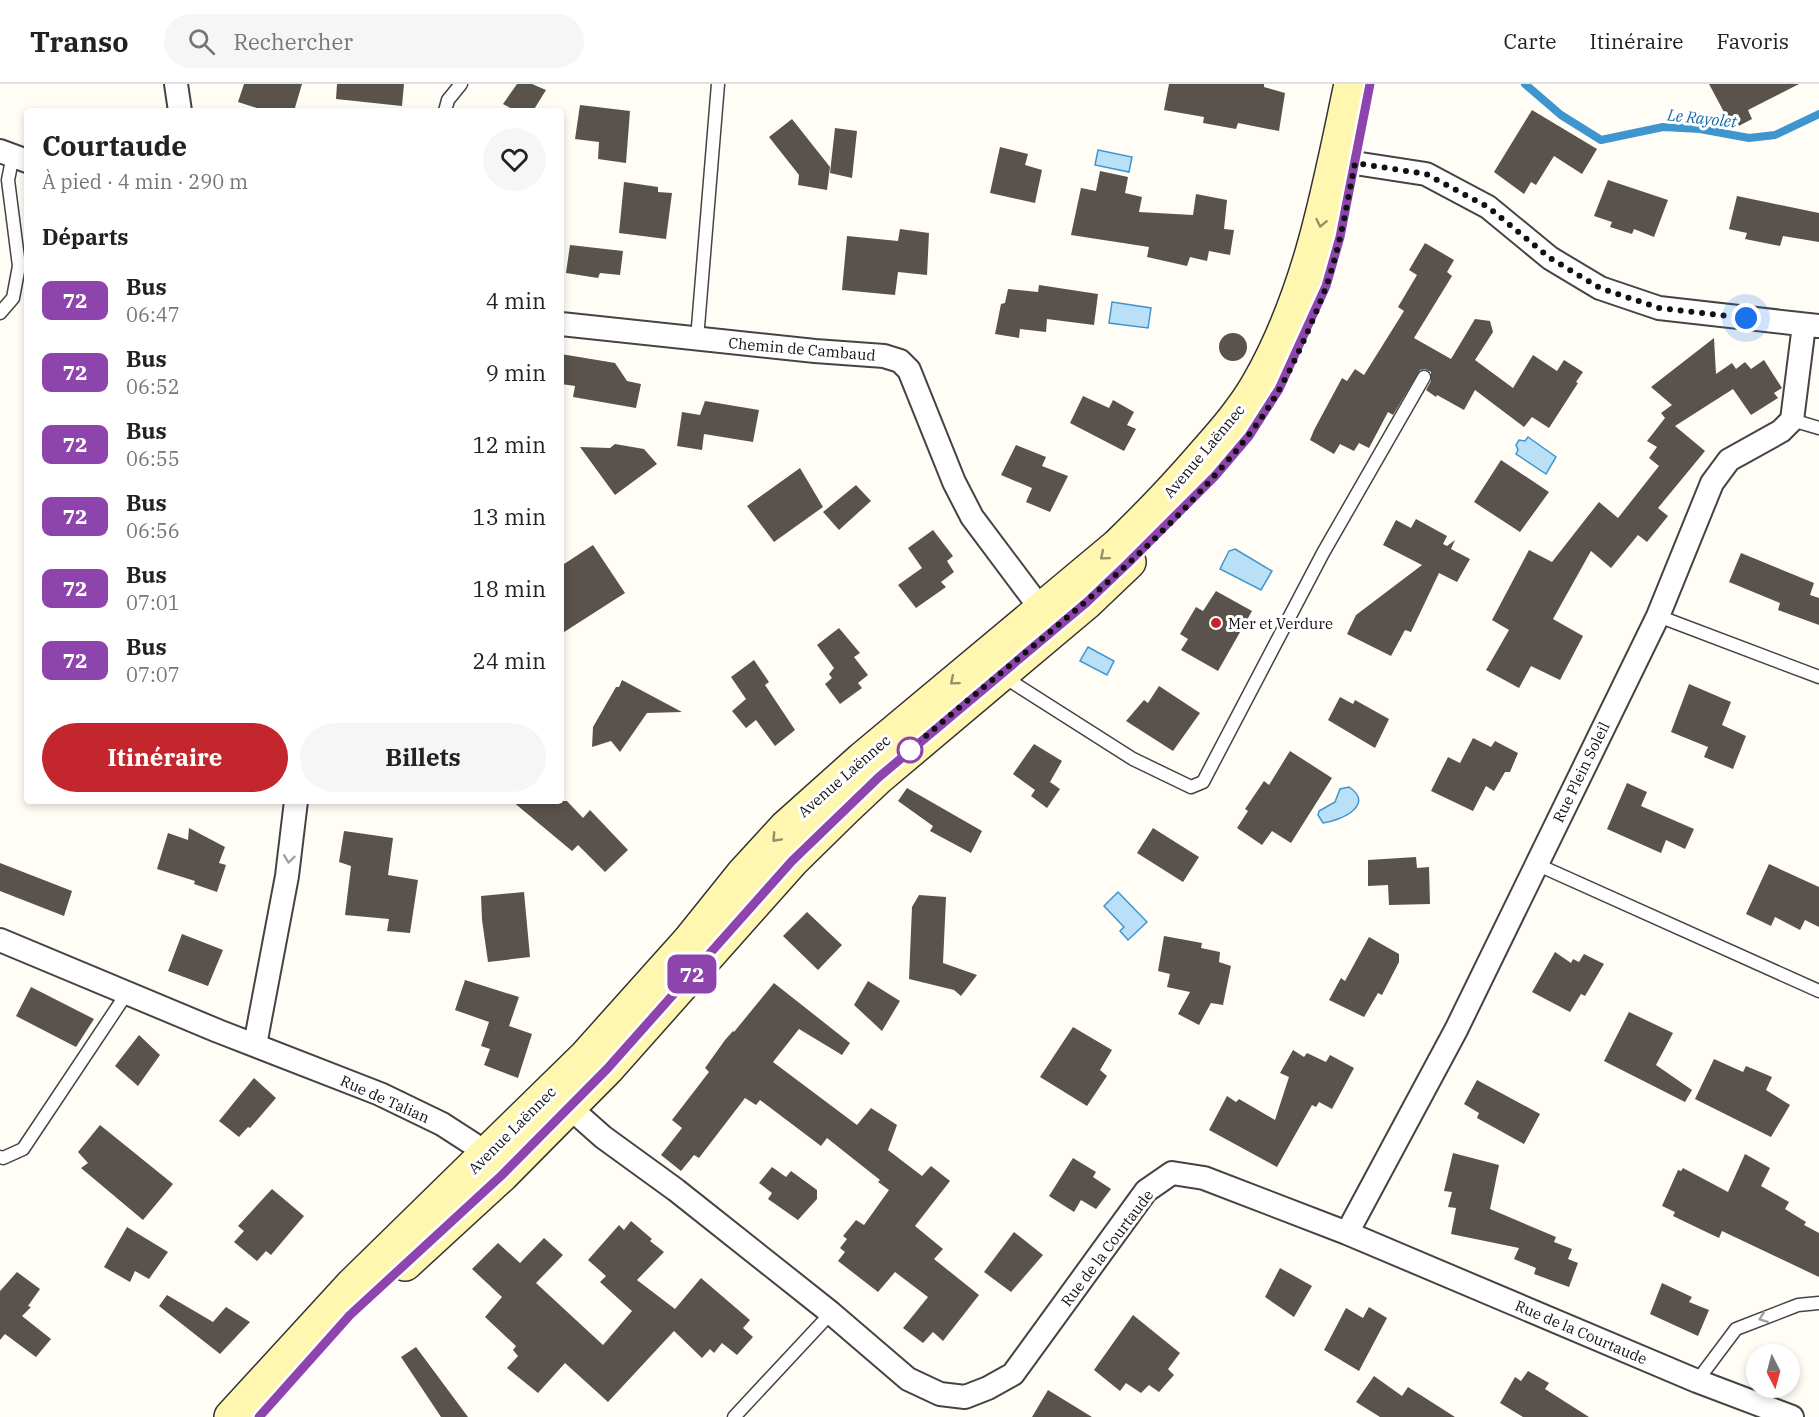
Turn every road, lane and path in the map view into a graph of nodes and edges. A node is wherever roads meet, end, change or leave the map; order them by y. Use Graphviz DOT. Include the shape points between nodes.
graph roads {
  1 [pos="176,84"];
  2 [pos="461,84"];
  3 [pos="718,84"];
  4 [pos="1351,84"];
  5 [pos="1370,84"];
  6 [pos="180,108"];
  7 [pos="446,108"];
  8 [pos="13,155"];
  9 [pos="1345,161"];
  10 [pos="0,313"];
  11 [pos="564,324"];
  12 [pos="1811,325"];
  13 [pos="697,339"];
  14 [pos="1424,377"];
  15 [pos="1792,420"];
  16 [pos="1819,428"];
  17 [pos="1041,609"];
  18 [pos="1658,616"];
  19 [pos="1000,675"];
  20 [pos="1819,677"];
  21 [pos="296,804"];
  22 [pos="1536,864"];
  23 [pos="0,940"];
  24 [pos="1819,990"];
  25 [pos="127,993"];
  26 [pos="255,1045"];
  27 [pos="560,1099"];
  28 [pos="0,1157"];
  29 [pos="493,1165"];
  30 [pos="1347,1233"];
  31 [pos="1819,1303"];
  32 [pos="831,1313"];
  33 [pos="1697,1381"];
  34 [pos="968,1407"];
  35 [pos="231,1417"];
  36 [pos="259,1417"];
  37 [pos="734,1417"];
  38 [pos="1791,1417"];
  1 -- 6 [label="street"];
  2 -- 7 [label="lane"];
  3 -- 13 [label="lane"];
  4 -- 9 [label="main road, Avenue Laënnec"];
  5 -- 9 [label="main road, Avenue Laënnec"];
  8 -- 10 [label="lane" via="8,180 19,266 13,298"];
  9 -- 12 [label="street" via="1426,174 1488,207 1550,258 1600,288 1659,308"];
  9 -- 17 [label="main road, Avenue Laënnec, one-way" via="1302,287 1257,385 1228,427 1156,508"];
  9 -- 19 [label="main road, Avenue Laënnec" via="1340,237 1326,286 1279,389 1249,436 1162,531 1087,602"];
  11 -- 13 [label="street, Chemin de Cambaud"];
  12 -- 15 [label="street"];
  13 -- 17 [label="street, Chemin de Cambaud" via="884,356 900,362 909,370 972,517"];
  14 -- 19 [label="lane" via="1323,553 1203,782 1191,787 1133,759"];
  15 -- 16 [label="lane"];
  15 -- 18 [label="street, Rue Plein Soleil" via="1781,431 1729,460 1712,483"];
  17 -- 27 [label="main road, Avenue Laënnec, one-way" via="786,827 638,999"];
  18 -- 20 [label="lane"];
  18 -- 22 [label="street, Rue Plein Soleil"];
  19 -- 27 [label="main road, Avenue Laënnec" via="879,777 792,861 647,1026"];
  21 -- 26 [label="street, one-way" via="287,876"];
  22 -- 24 [label="lane"];
  22 -- 30 [label="street, Rue Plein Soleil" via="1456,1030"];
  23 -- 25 [label="street, Rue de Talian"];
  25 -- 26 [label="street, Rue de Talian"];
  25 -- 28 [label="lane" via="23,1149"];
  26 -- 29 [label="street, Rue de Talian" via="380,1094 442,1124 472,1144"];
  27 -- 29 [label="main road, Avenue Laënnec"];
  27 -- 32 [label="street, Rue de la Courtaude" via="603,1137"];
  29 -- 35 [label="main road, Avenue Laënnec" via="353,1284"];
  29 -- 36 [label="main road, Avenue Laënnec"];
  30 -- 33 [label="street, Rue de la Courtaude"];
  30 -- 34 [label="street, Rue de la Courtaude" via="1204,1178 1172,1173 1146,1191 1013,1374 988,1388"];
  31 -- 33 [label="lane, one-way" via="1798,1305 1736,1329"];
  32 -- 34 [label="street, Rue de la Courtaude" via="908,1379"];
  32 -- 37 [label="lane"];
  33 -- 38 [label="street, Rue de la Courtaude"];
}
